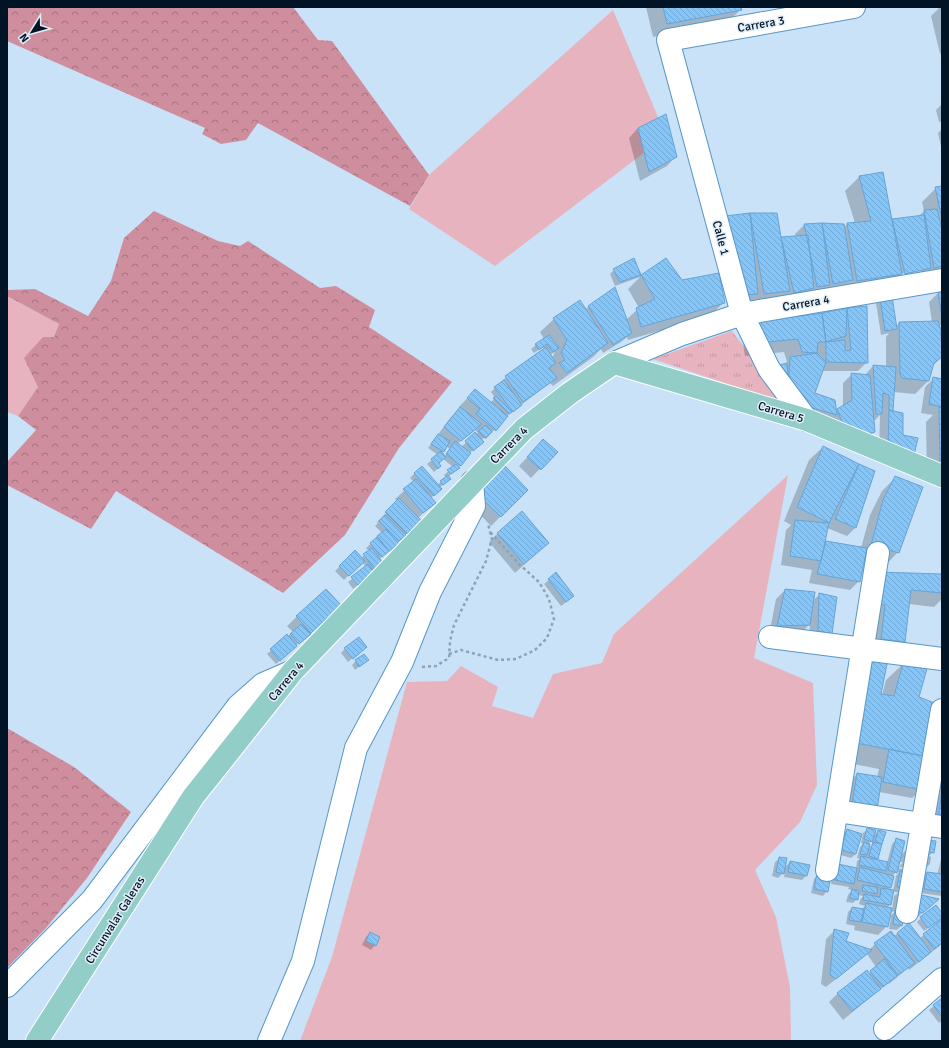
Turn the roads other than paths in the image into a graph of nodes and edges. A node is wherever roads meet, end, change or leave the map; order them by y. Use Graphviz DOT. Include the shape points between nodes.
graph roads {
  1 [pos="854,7"];
  2 [pos="668,40"];
  3 [pos="942,280"];
  4 [pos="742,314"];
  5 [pos="614,363"];
  6 [pos="807,420"];
  7 [pos="942,476"];
  8 [pos="472,482"];
  9 [pos="878,553"];
  10 [pos="770,637"];
  11 [pos="863,649"];
  12 [pos="942,659"];
  13 [pos="293,671"];
  14 [pos="942,710"];
  15 [pos="193,797"];
  16 [pos="837,811"];
  17 [pos="932,825"];
  18 [pos="827,870"];
  19 [pos="907,912"];
  20 [pos="942,979"];
  21 [pos="7,986"];
  22 [pos="885,1029"];
  23 [pos="37,1041"];
  24 [pos="268,1041"];
  1 -- 2 [label="street, Carrera 3"];
  2 -- 4 [label="street, Calle 1"];
  3 -- 4 [label="street, Carrera 4"];
  4 -- 5 [label="street, Carrera 4" via="682,334"];
  4 -- 6 [label="street, Calle 1" via="769,369"];
  5 -- 6 [label="main road, Carrera 5"];
  5 -- 8 [label="main road, Carrera 4" via="524,429"];
  6 -- 7 [label="main road, Carrera 5"];
  8 -- 13 [label="main road, Carrera 4"];
  8 -- 24 [label="street" via="474,506 430,592 402,662 356,748 303,961"];
  9 -- 11 [label="street"];
  10 -- 11 [label="street"];
  11 -- 12 [label="street"];
  11 -- 16 [label="street"];
  13 -- 15 [label="main road, Carrera 4"];
  13 -- 21 [label="street" via="263,684 238,706 92,900"];
  14 -- 17 [label="street"];
  15 -- 23 [label="main road, Circunvalar Galeras"];
  16 -- 17 [label="street"];
  16 -- 18 [label="street"];
  17 -- 19 [label="street"];
  20 -- 22 [label="street"];
}
